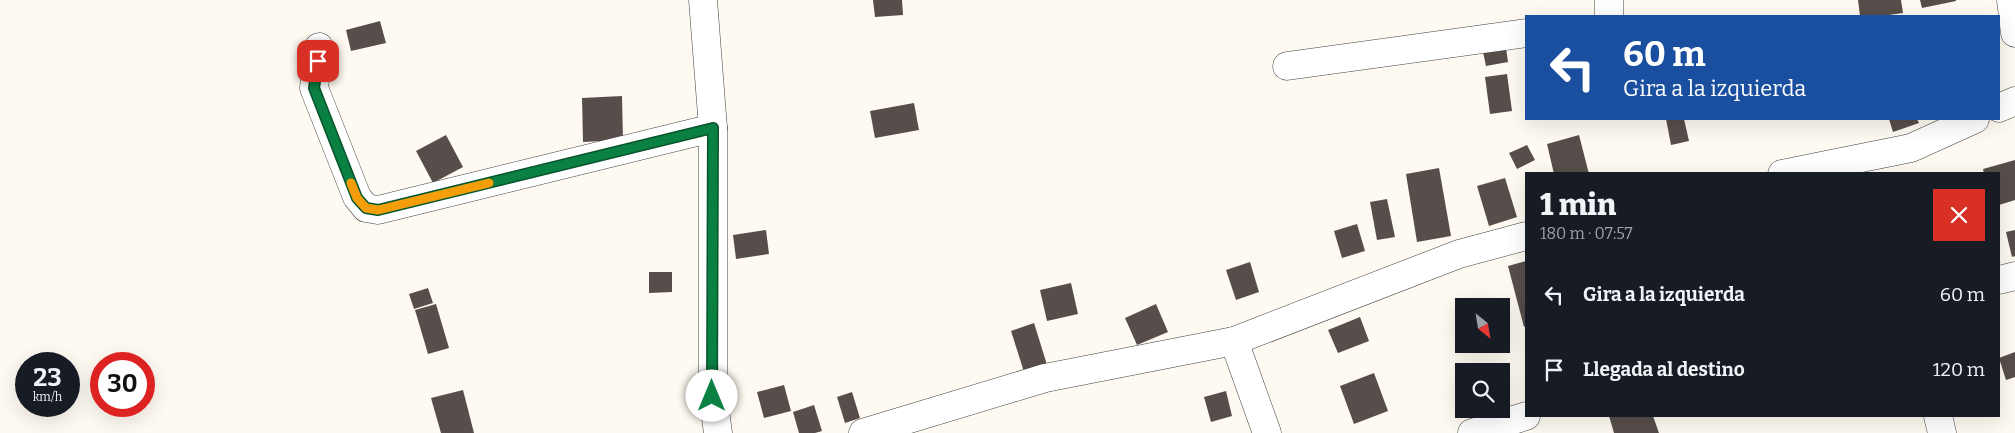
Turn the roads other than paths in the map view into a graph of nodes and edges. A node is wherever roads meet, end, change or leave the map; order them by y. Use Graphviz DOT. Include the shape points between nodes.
graph roads {
  1 [pos="703,0"];
  2 [pos="1609,0"];
  3 [pos="2010,0"];
  4 [pos="1609,15"];
  5 [pos="1525,33"];
  6 [pos="2015,33"];
  7 [pos="319,47"];
  8 [pos="1286,66"];
  9 [pos="2015,101"];
  10 [pos="2000,108"];
  11 [pos="1973,120"];
  12 [pos="713,128"];
  13 [pos="1792,172"];
  14 [pos="1525,236"];
  15 [pos="2015,276"];
  16 [pos="2000,280"];
  17 [pos="1234,341"];
  18 [pos="1525,416"];
  19 [pos="1938,417"];
  20 [pos="718,433"];
  21 [pos="863,433"];
  22 [pos="1267,433"];
  23 [pos="1472,433"];
  24 [pos="1942,433"];
  1 -- 12 [label="street"];
  2 -- 4 [label="street"];
  3 -- 6 [label="street"];
  5 -- 8 [label="street"];
  7 -- 12 [label="street" via="314,88 357,198 366,208 378,210"];
  9 -- 10 [label="street"];
  11 -- 13 [label="street" via="1911,148"];
  12 -- 20 [label="street" via="712,396"];
  14 -- 17 [label="street" via="1458,254"];
  15 -- 16 [label="street"];
  17 -- 21 [label="street" via="1045,378"];
  17 -- 22 [label="street"];
  18 -- 23 [label="street"];
  19 -- 24 [label="street"];
}
